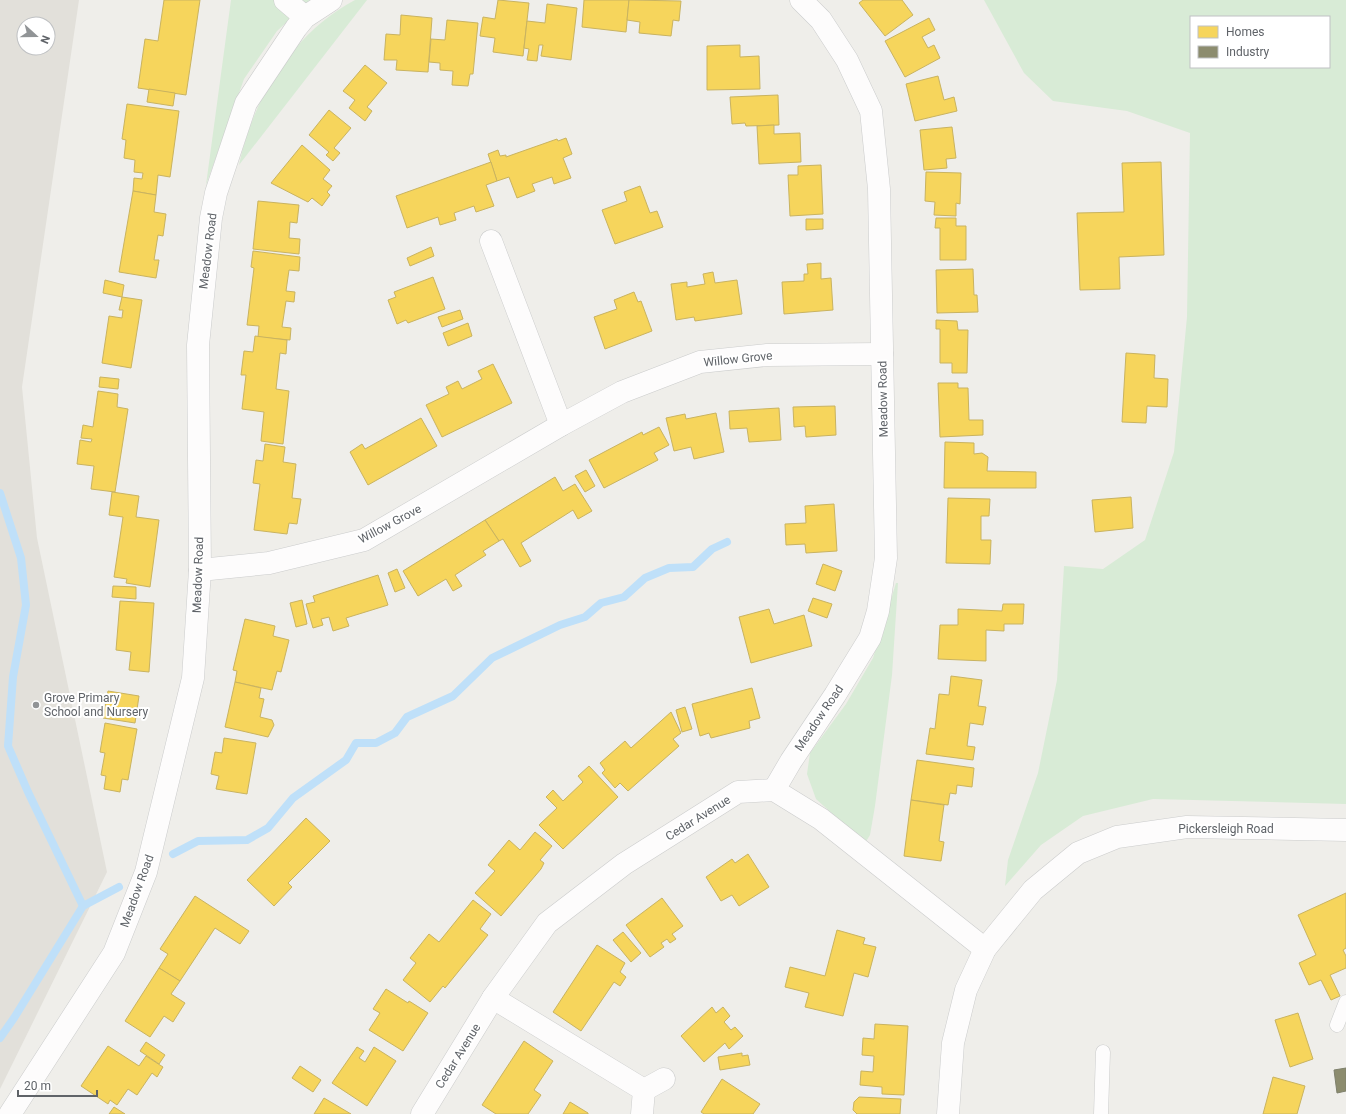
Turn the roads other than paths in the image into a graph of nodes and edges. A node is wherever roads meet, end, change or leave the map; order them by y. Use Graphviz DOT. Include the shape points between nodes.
graph roads {
  1 [pos="285,0"];
  2 [pos="330,0"];
  3 [pos="801,0"];
  4 [pos="305,17"];
  5 [pos="491,241"];
  6 [pos="882,354"];
  7 [pos="560,425"];
  8 [pos="200,570"];
  9 [pos="774,790"];
  10 [pos="1346,830"];
  11 [pos="985,949"];
  12 [pos="493,998"];
  13 [pos="1346,1002"];
  14 [pos="1337,1025"];
  15 [pos="1103,1052"];
  16 [pos="664,1079"];
  17 [pos="644,1090"];
  18 [pos="10,1114"];
  19 [pos="422,1114"];
  20 [pos="642,1114"];
  21 [pos="948,1114"];
  22 [pos="1102,1114"];
  1 -- 4 [label="street"];
  2 -- 4 [label="street, Meadow Road"];
  3 -- 6 [label="street, Meadow Road" via="821,20 847,60 871,112 879,189"];
  4 -- 8 [label="street, Meadow Road" via="246,103 216,193 211,218 198,345"];
  5 -- 7 [label="street"];
  6 -- 7 [label="street, Willow Grove" via="768,355 700,362 622,392"];
  6 -- 9 [label="street, Meadow Road" via="886,558 878,611 870,638"];
  7 -- 8 [label="street, Willow Grove" via="364,540 269,563"];
  8 -- 18 [label="street, Meadow Road" via="193,678 146,872 114,953"];
  9 -- 11 [label="street" via="821,819"];
  9 -- 12 [label="street, Cedar Avenue" via="738,792 624,864 547,923"];
  10 -- 11 [label="street, Pickersleigh Road" via="1187,827 1117,837 1078,853 1033,890"];
  11 -- 21 [label="street, Pickersleigh Road" via="966,990 953,1043"];
  12 -- 17 [label="street"];
  12 -- 19 [label="street, Cedar Avenue"];
  13 -- 14 [label="lane"];
  15 -- 22 [label="lane"];
  16 -- 17 [label="street"];
  17 -- 20 [label="street"];
}
